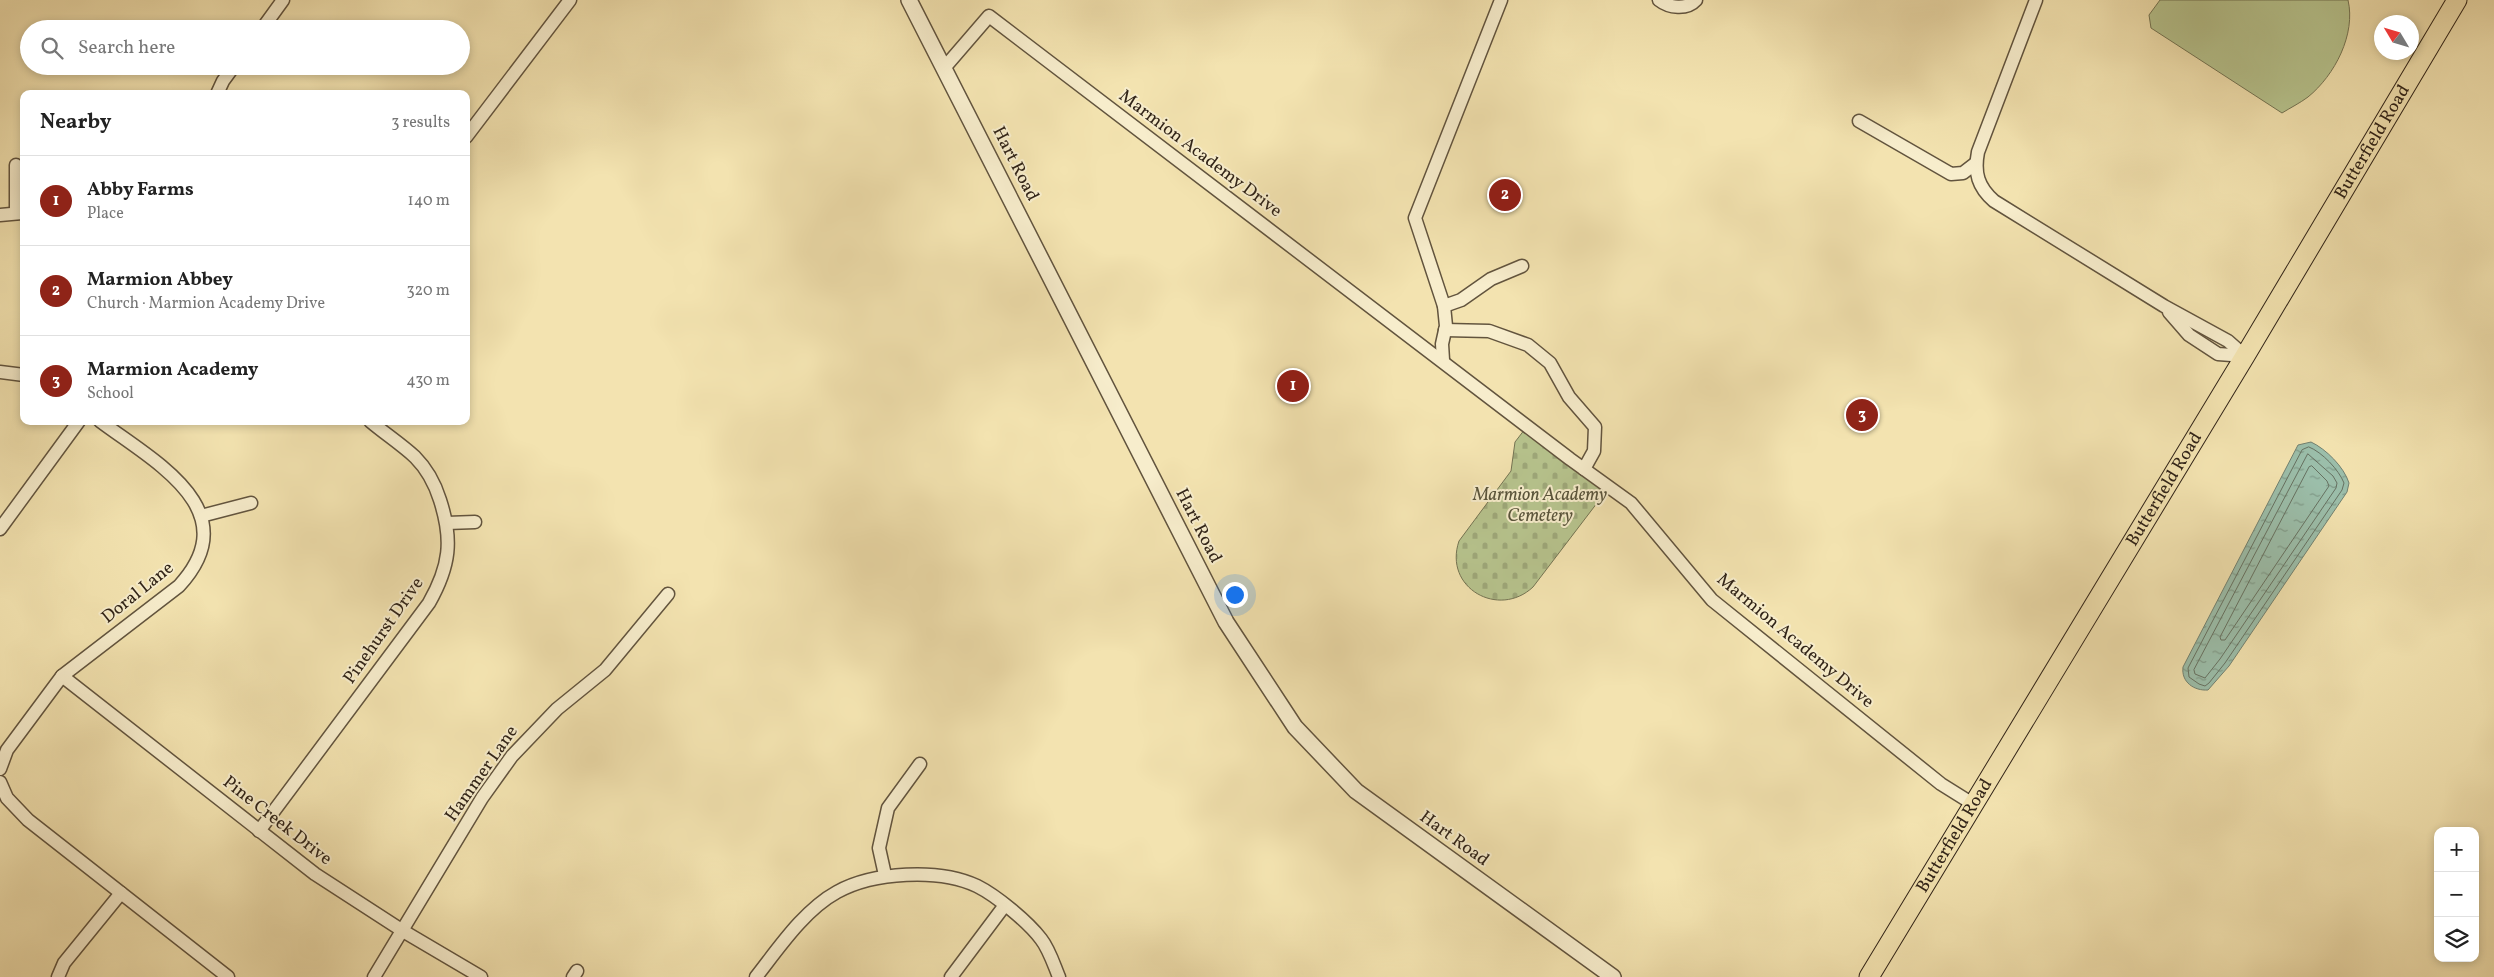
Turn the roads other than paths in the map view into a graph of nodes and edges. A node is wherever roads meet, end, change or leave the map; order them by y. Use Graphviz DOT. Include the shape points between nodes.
graph roads {
  1 [pos="283,0"];
  2 [pos="570,0"];
  3 [pos="909,0"];
  4 [pos="1501,0"];
  5 [pos="1659,0"];
  6 [pos="1696,0"];
  7 [pos="2036,0"];
  8 [pos="2457,0"];
  9 [pos="269,20"];
  10 [pos="945,67"];
  11 [pos="227,75"];
  12 [pos="219,90"];
  13 [pos="1859,121"];
  14 [pos="470,132"];
  15 [pos="1976,163"];
  16 [pos="16,165"];
  17 [pos="1951,174"];
  18 [pos="1984,192"];
  19 [pos="20,213"];
  20 [pos="0,215"];
  21 [pos="1522,266"];
  22 [pos="1444,306"];
  23 [pos="1445,330"];
  24 [pos="2245,356"];
  25 [pos="1443,360"];
  26 [pos="0,372"];
  27 [pos="20,374"];
  28 [pos="76,425"];
  29 [pos="105,425"];
  30 [pos="375,425"];
  31 [pos="1584,469"];
  32 [pos="251,503"];
  33 [pos="201,516"];
  34 [pos="475,522"];
  35 [pos="448,523"];
  36 [pos="0,529"];
  37 [pos="668,594"];
  38 [pos="62,676"];
  39 [pos="920,764"];
  40 [pos="0,769"];
  41 [pos="0,782"];
  42 [pos="4,800"];
  43 [pos="1973,804"];
  44 [pos="259,831"];
  45 [pos="885,875"];
  46 [pos="121,893"];
  47 [pos="1005,905"];
  48 [pos="403,931"];
  49 [pos="58,977"];
  50 [pos="228,977"];
  51 [pos="374,977"];
  52 [pos="482,977"];
  53 [pos="756,977"];
  54 [pos="951,977"];
  55 [pos="1059,977"];
  56 [pos="1612,977"];
  57 [pos="1869,977"];
  1 -- 9 [label="street"];
  2 -- 14 [label="street"];
  3 -- 10 [label="street, Hart Road"];
  4 -- 22 [label="street" via="1415,218"];
  5 -- 6 [label="street" via="1677,7"];
  7 -- 15 [label="street"];
  8 -- 24 [label="main road, Butterfield Road"];
  10 -- 25 [label="street, Marmion Academy Drive" via="989,16"];
  10 -- 56 [label="street, Hart Road" via="1226,622 1295,727 1356,791"];
  11 -- 12 [label="street"];
  13 -- 17 [label="street"];
  15 -- 17 [label="street" via="1962,173"];
  15 -- 18 [label="street"];
  16 -- 19 [label="street"];
  17 -- 18 [label="street"];
  18 -- 24 [label="street" via="2164,306 2228,341"];
  19 -- 20 [label="street"];
  21 -- 22 [label="street" via="1491,278 1461,300"];
  22 -- 23 [label="street"];
  23 -- 25 [label="street"];
  23 -- 31 [label="street" via="1489,330 1528,346 1550,363 1569,397 1595,427 1594,451"];
  24 -- 43 [label="main road, Butterfield Road"];
  25 -- 31 [label="street, Marmion Academy Drive"];
  26 -- 27 [label="street"];
  28 -- 36 [label="street"];
  29 -- 33 [label="street, Doral Lane" via="183,485"];
  30 -- 35 [label="street, Pinehurst Drive" via="427,471"];
  31 -- 43 [label="street, Marmion Academy Drive" via="1631,503 1712,600 1934,778"];
  32 -- 33 [label="street"];
  33 -- 38 [label="street, Doral Lane" via="199,557 179,586"];
  34 -- 35 [label="street"];
  35 -- 44 [label="street, Pinehurst Drive" via="446,564 430,603"];
  37 -- 48 [label="street, Hammer Lane" via="605,670 557,709 512,756 482,798"];
  38 -- 40 [label="street, Doral Lane" via="7,750"];
  38 -- 44 [label="street, Pine Creek Drive"];
  39 -- 45 [label="street" via="888,808 879,848"];
  41 -- 42 [label="street"];
  42 -- 46 [label="street"];
  43 -- 57 [label="main road, Butterfield Road"];
  44 -- 48 [label="street, Pine Creek Drive" via="336,889"];
  45 -- 47 [label="street" via="940,876 976,886"];
  45 -- 53 [label="street" via="836,892 798,923"];
  46 -- 49 [label="street" via="64,963"];
  46 -- 50 [label="street"];
  47 -- 54 [label="street"];
  47 -- 55 [label="street" via="1042,940"];
  48 -- 51 [label="street, Hammer Lane"];
  48 -- 52 [label="street, Pine Creek Drive"];
}
